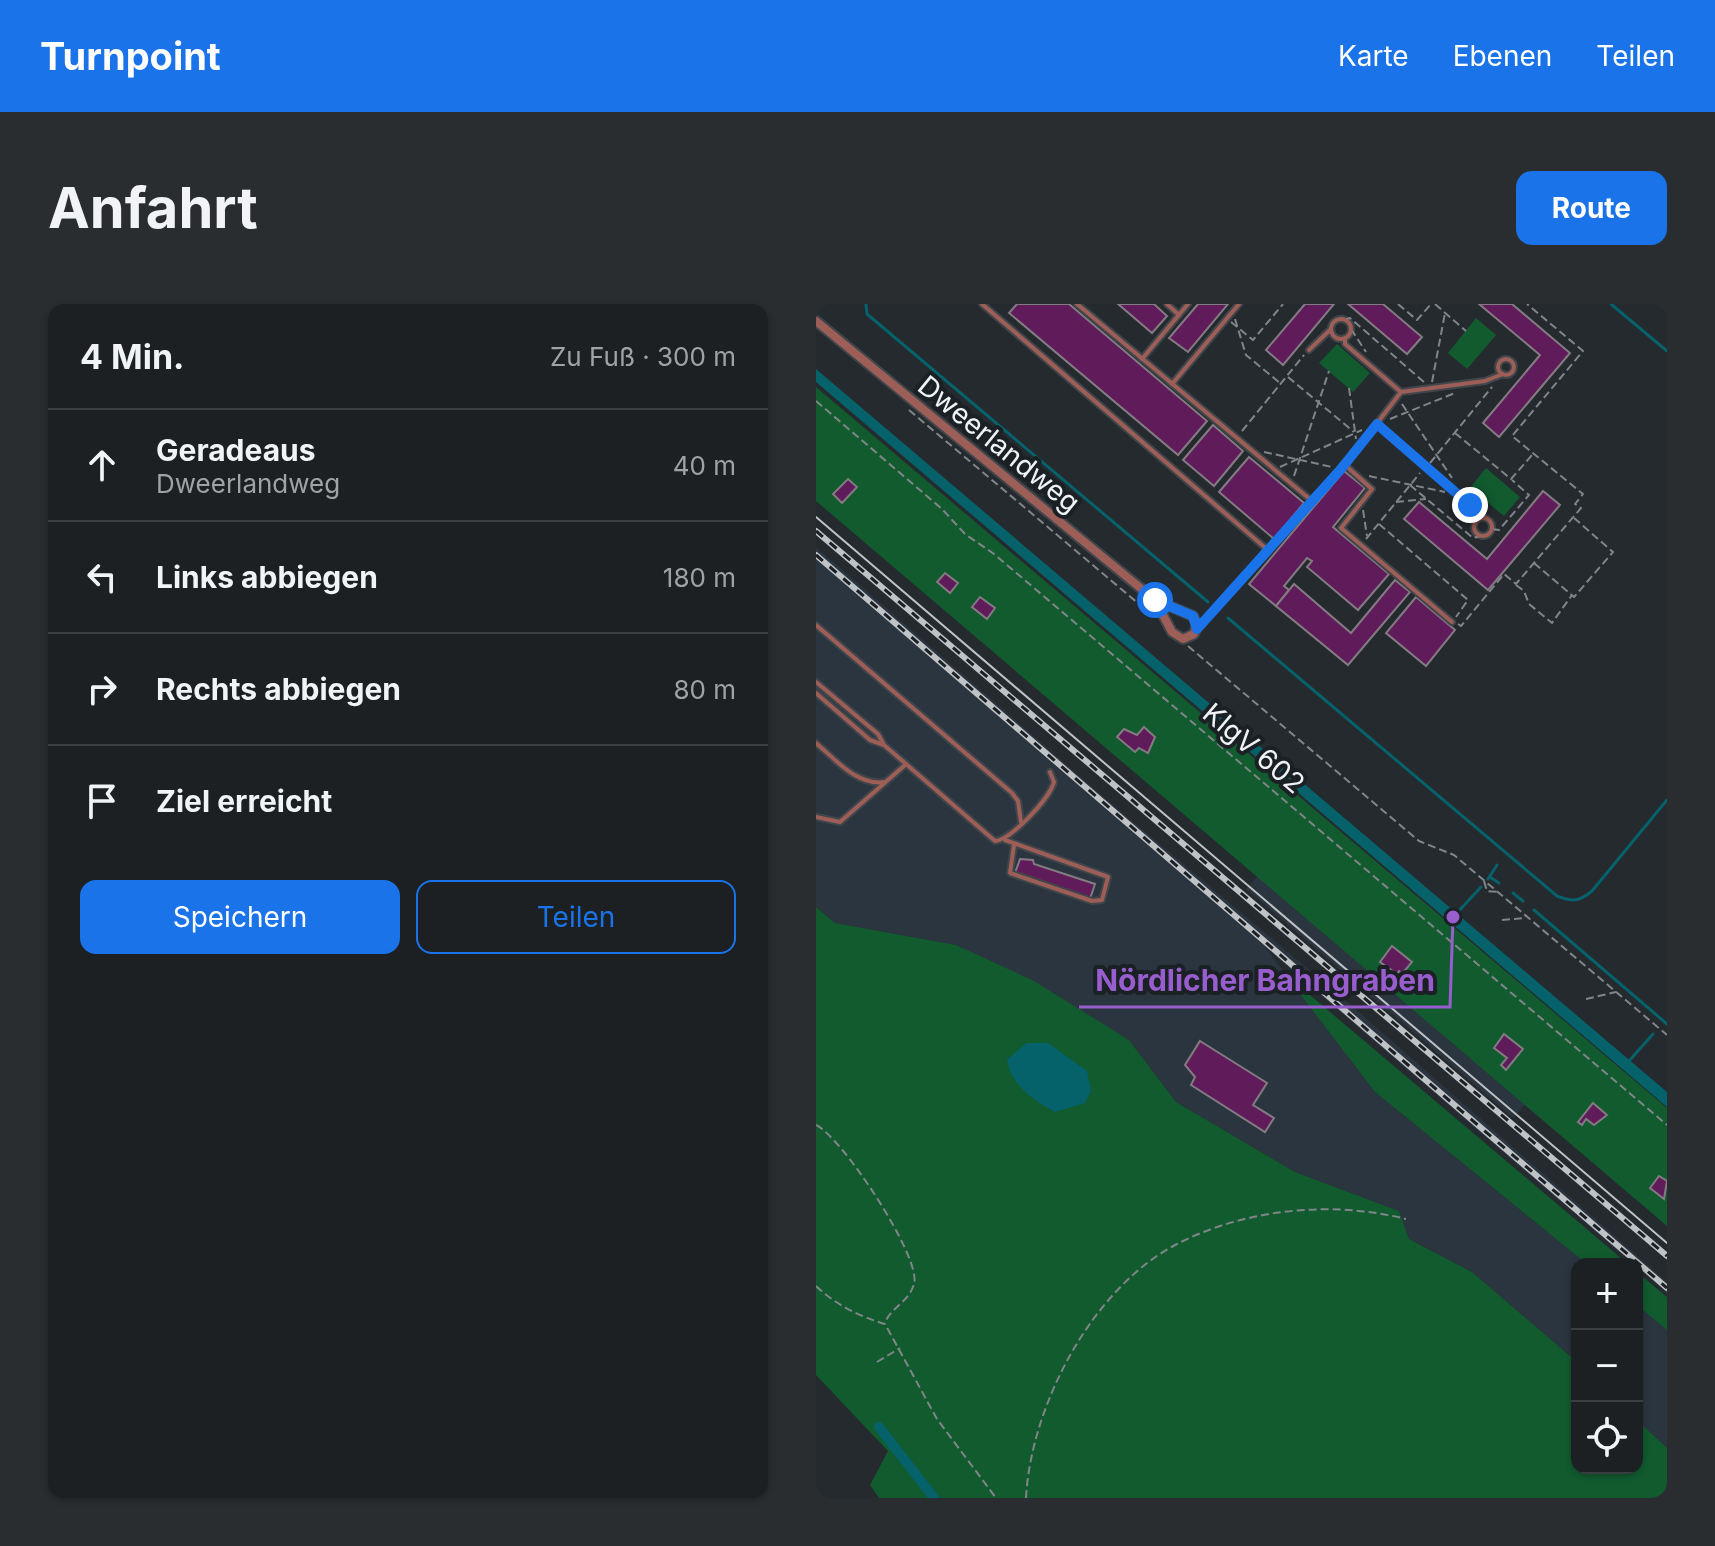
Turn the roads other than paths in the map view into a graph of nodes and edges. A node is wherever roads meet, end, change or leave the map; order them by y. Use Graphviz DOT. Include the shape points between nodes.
graph roads {
  1 [pos="982,304"];
  2 [pos="1077,304"];
  3 [pos="1167,304"];
  4 [pos="1188,304"];
  5 [pos="1239,304"];
  6 [pos="1179,315"];
  7 [pos="816,321"];
  8 [pos="1331,329"];
  9 [pos="1345,338"];
  10 [pos="1309,350"];
  11 [pos="1142,359"];
  12 [pos="1503,374"];
  13 [pos="1172,384"];
  14 [pos="1399,394"];
  15 [pos="1377,424"];
  16 [pos="1345,465"];
  17 [pos="1312,501"];
  18 [pos="1486,518"];
  19 [pos="1269,551"];
  20 [pos="1155,600"];
  21 [pos="1452,621"];
  22 [pos="816,625"];
  23 [pos="1197,629"];
  24 [pos="816,682"];
  25 [pos="816,693"];
  26 [pos="816,743"];
  27 [pos="884,745"];
  28 [pos="905,765"];
  29 [pos="1050,772"];
  30 [pos="885,782"];
  31 [pos="816,817"];
  32 [pos="1021,824"];
  33 [pos="1005,840"];
  34 [pos="1014,845"];
  1 -- 19 [label="lane"];
  2 -- 11 [label="lane"];
  3 -- 6 [label="lane"];
  4 -- 6 [label="lane"];
  5 -- 13 [label="lane"];
  6 -- 11 [label="lane"];
  7 -- 20 [label="street, Dweerlandweg"];
  8 -- 9 [label="lane" via="1337,338"];
  8 -- 9 [label="lane" via="1344,320 1351,329"];
  8 -- 10 [label="lane"];
  9 -- 14 [label="lane" via="1345,344"];
  11 -- 13 [label="lane"];
  12 -- 14 [label="lane"];
  13 -- 17 [label="lane"];
  14 -- 15 [label="lane"];
  15 -- 16 [label="lane"];
  15 -- 18 [label="lane"];
  16 -- 17 [label="lane"];
  16 -- 21 [label="lane" via="1372,489 1341,528"];
  17 -- 19 [label="lane"];
  18 -- 18 [label="lane" via="1474,525 1481,536 1492,529"];
  19 -- 23 [label="lane"];
  20 -- 23 [label="street, Dweerlandweg" via="1193,616"];
  20 -- 23 [label="street, Dweerlandweg" via="1183,643"];
  22 -- 32 [label="lane" via="1012,793"];
  24 -- 27 [label="lane"];
  25 -- 27 [label="lane" via="870,740"];
  26 -- 30 [label="lane" via="855,776"];
  27 -- 28 [label="lane"];
  28 -- 30 [label="lane"];
  28 -- 33 [label="lane" via="987,838"];
  29 -- 32 [label="lane" via="1052,788"];
  30 -- 31 [label="lane" via="840,822"];
  32 -- 33 [label="lane"];
  33 -- 34 [label="lane"];
  34 -- 34 [label="lane" via="1108,877 1102,900 1010,873"];
}
